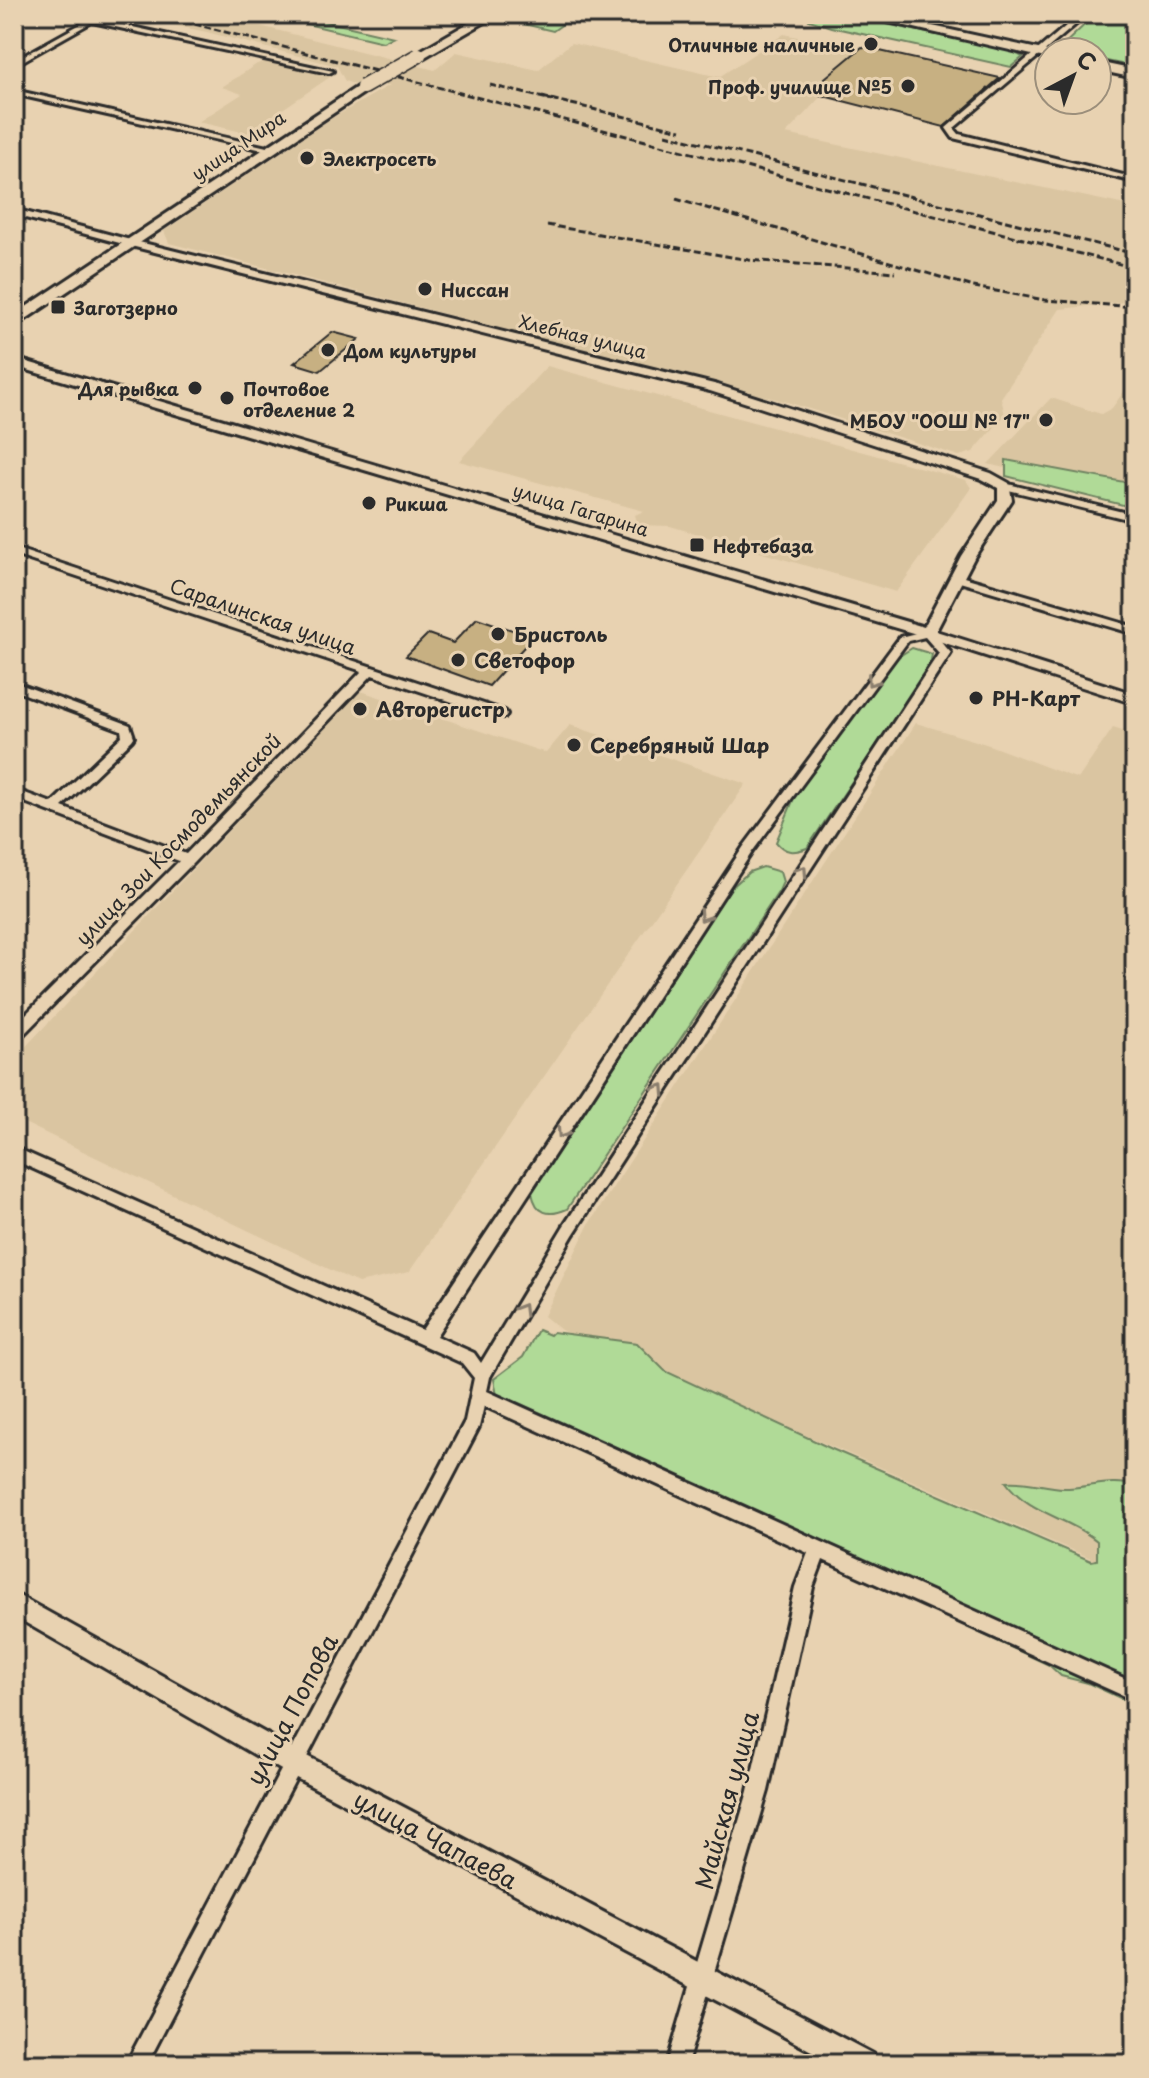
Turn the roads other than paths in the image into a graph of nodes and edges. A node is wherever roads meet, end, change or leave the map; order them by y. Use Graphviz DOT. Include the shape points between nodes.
graph roads {
  1 [pos="63,14"];
  2 [pos="493,14"];
  3 [pos="860,14"];
  4 [pos="1084,14"];
  5 [pos="89,22"];
  6 [pos="1062,36"];
  7 [pos="1033,52"];
  8 [pos="1033,63"];
  9 [pos="14,64"];
  10 [pos="1113,69"];
  11 [pos="329,71"];
  12 [pos="1135,74"];
  13 [pos="14,92"];
  14 [pos="267,149"];
  15 [pos="1135,180"];
  16 [pos="14,212"];
  17 [pos="131,243"];
  18 [pos="14,322"];
  19 [pos="14,362"];
  20 [pos="1004,486"];
  21 [pos="1135,518"];
  22 [pos="14,551"];
  23 [pos="957,578"];
  24 [pos="1135,631"];
  25 [pos="928,633"];
  26 [pos="369,671"];
  27 [pos="14,686"];
  28 [pos="1135,699"];
  29 [pos="501,714"];
  30 [pos="14,793"];
  31 [pos="54,808"];
  32 [pos="188,860"];
  33 [pos="14,1035"];
  34 [pos="14,1153"];
  35 [pos="426,1338"];
  36 [pos="482,1376"];
  37 [pos="480,1396"];
  38 [pos="819,1548"];
  39 [pos="14,1604"];
  40 [pos="1135,1692"];
  41 [pos="292,1762"];
  42 [pos="703,1980"];
  43 [pos="136,2064"];
  44 [pos="677,2064"];
  45 [pos="863,2064"];
  1 -- 5 [label="street"];
  2 -- 14 [label="main road, улица Мира, bridge"];
  3 -- 7 [label="main road"];
  4 -- 6 [label="street"];
  5 -- 9 [label="street"];
  5 -- 11 [label="street" via="154,31"];
  8 -- 15 [label="street" via="950,128 956,136"];
  10 -- 12 [label="main road"];
  13 -- 14 [label="street"];
  14 -- 17 [label="main road, улица Мира"];
  16 -- 17 [label="street, Хлебная улица"];
  17 -- 18 [label="main road, улица Мира"];
  17 -- 20 [label="street, Хлебная улица" via="714,388 945,460"];
  19 -- 25 [label="street, улица Гагарина"];
  20 -- 21 [label="street, Хлебная улица"];
  20 -- 23 [label="street" via="1005,500"];
  22 -- 26 [label="street, Саралинская улица"];
  23 -- 24 [label="street"];
  23 -- 25 [label="street"];
  25 -- 28 [label="street, улица Гагарина"];
  25 -- 35 [label="street, one-way" via="904,639 748,849"];
  36 -- 25 [label="street, one-way" via="579,1215 939,664 945,653"];
  26 -- 29 [label="street, Саралинская улица"];
  26 -- 32 [label="street, улица Зои Космодемьянской"];
  27 -- 31 [label="street" via="126,728 128,737"];
  30 -- 31 [label="street"];
  31 -- 32 [label="street"];
  32 -- 33 [label="street, улица Зои Космодемьянской"];
  34 -- 35 [label="street"];
  35 -- 36 [label="street" via="468,1358"];
  36 -- 37 [label="street, улица Попова"];
  37 -- 38 [label="street"];
  37 -- 41 [label="street, улица Попова" via="473,1422"];
  38 -- 40 [label="street"];
  38 -- 42 [label="street, Майская улица" via="804,1587 758,1791"];
  39 -- 41 [label="street, улица Чапаева"];
  41 -- 42 [label="street, улица Чапаева"];
  41 -- 43 [label="street, улица Попова"];
  42 -- 44 [label="street, Майская улица"];
  42 -- 45 [label="street, улица Чапаева"];
}
